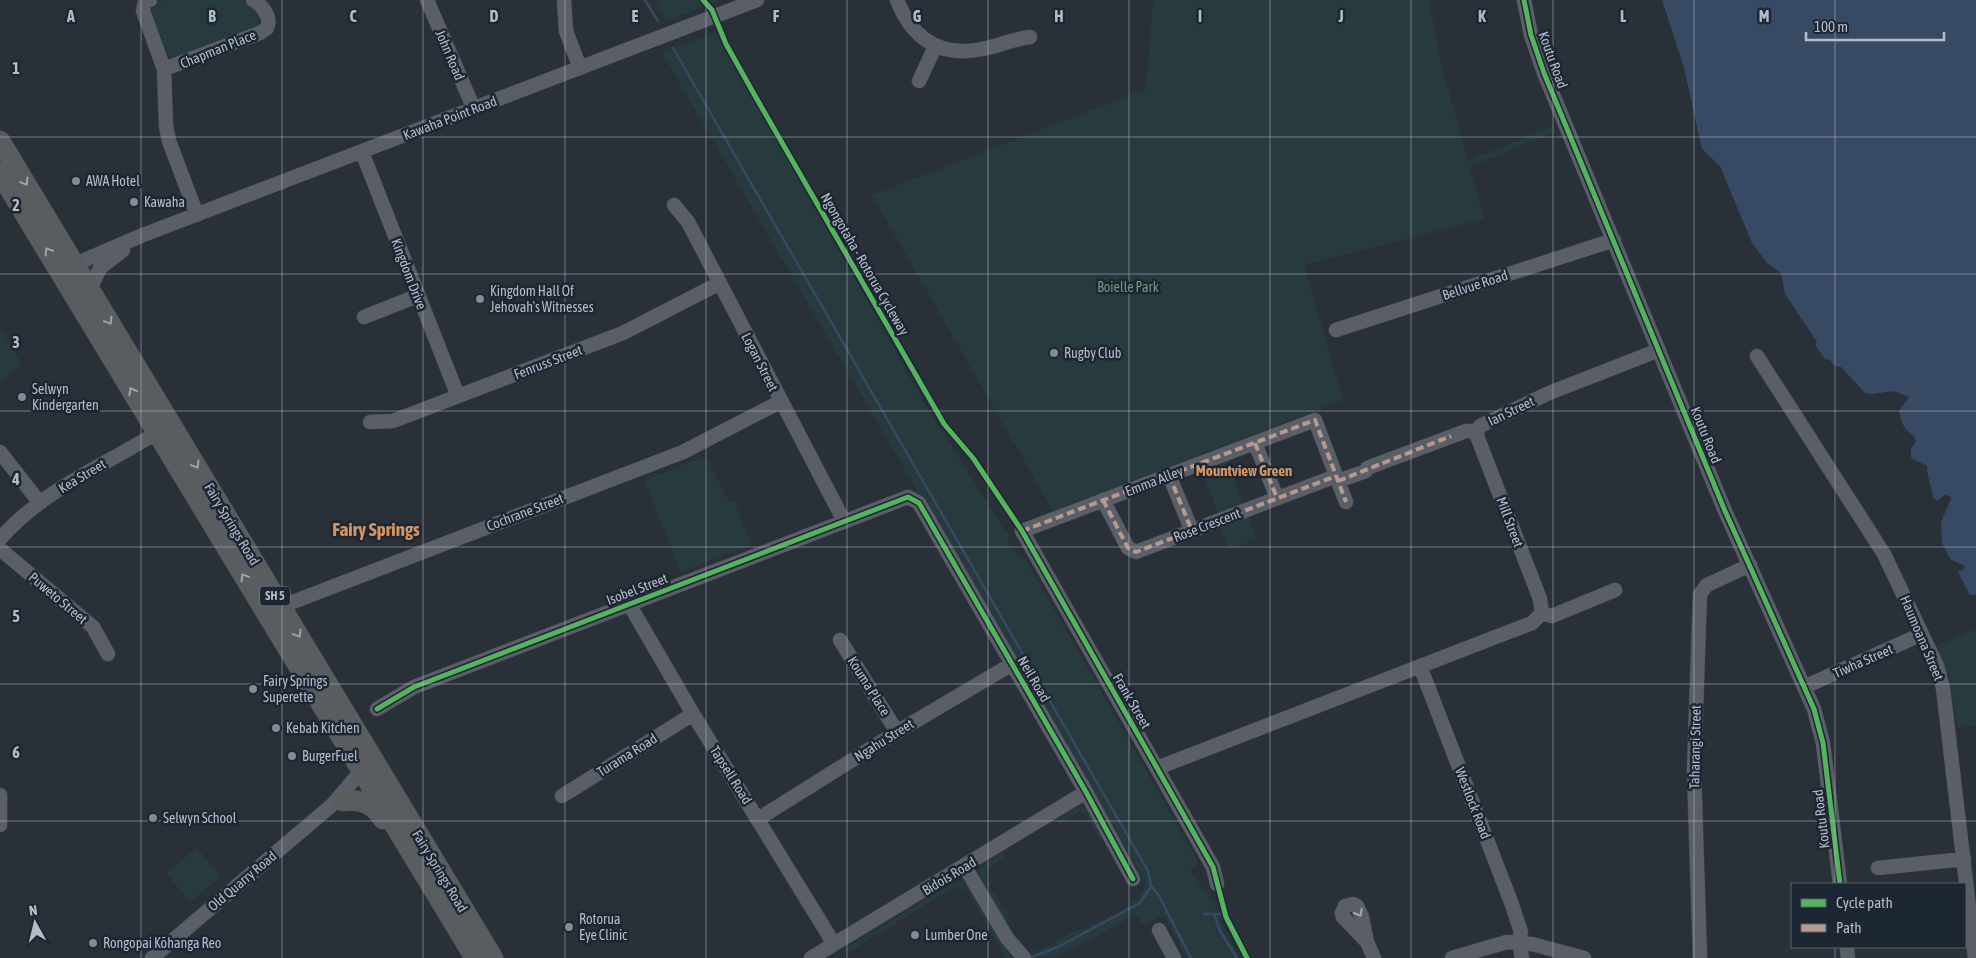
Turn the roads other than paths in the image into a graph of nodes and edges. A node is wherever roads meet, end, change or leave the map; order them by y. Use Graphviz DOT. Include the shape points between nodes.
graph roads {
  1 [pos="150,0"];
  2 [pos="253,0"];
  3 [pos="427,0"];
  4 [pos="564,0"];
  5 [pos="758,0"];
  6 [pos="897,0"];
  7 [pos="1524,0"];
  8 [pos="1030,37"];
  9 [pos="934,47"];
  10 [pos="580,68"];
  11 [pos="164,69"];
  12 [pos="920,81"];
  13 [pos="474,109"];
  14 [pos="0,141"];
  15 [pos="362,152"];
  16 [pos="0,173"];
  17 [pos="674,205"];
  18 [pos="197,216"];
  19 [pos="143,235"];
  20 [pos="1614,240"];
  21 [pos="68,268"];
  22 [pos="720,283"];
  23 [pos="90,289"];
  24 [pos="417,296"];
  25 [pos="364,316"];
  26 [pos="1336,330"];
  27 [pos="1659,350"];
  28 [pos="1757,356"];
  29 [pos="458,396"];
  30 [pos="780,402"];
  31 [pos="370,422"];
  32 [pos="164,428"];
  33 [pos="1477,431"];
  34 [pos="1255,443"];
  35 [pos="0,452"];
  36 [pos="1169,475"];
  37 [pos="1337,479"];
  38 [pos="908,497"];
  39 [pos="1278,498"];
  40 [pos="1103,500"];
  41 [pos="1346,502"];
  42 [pos="40,503"];
  43 [pos="844,521"];
  44 [pos="1022,531"];
  45 [pos="1192,531"];
  46 [pos="0,539"];
  47 [pos="0,549"];
  48 [pos="1750,565"];
  49 [pos="1616,590"];
  50 [pos="630,604"];
  51 [pos="274,609"];
  52 [pos="1542,613"];
  53 [pos="1922,634"];
  54 [pos="840,640"];
  55 [pos="108,654"];
  56 [pos="1012,664"];
  57 [pos="1420,666"];
  58 [pos="1804,687"];
  59 [pos="377,709"];
  60 [pos="344,712"];
  61 [pos="693,714"];
  62 [pos="897,732"];
  63 [pos="1157,768"];
  64 [pos="361,774"];
  65 [pos="1086,792"];
  66 [pos="0,795"];
  67 [pos="562,796"];
  68 [pos="337,803"];
  69 [pos="758,819"];
  70 [pos="0,825"];
  71 [pos="428,850"];
  72 [pos="1964,859"];
  73 [pos="965,867"];
  74 [pos="1878,868"];
  75 [pos="425,876"];
  76 [pos="1133,879"];
  77 [pos="1840,883"];
  78 [pos="1217,884"];
  79 [pos="452,891"];
  80 [pos="1159,930"];
  81 [pos="1008,938"];
  82 [pos="1367,942"];
  83 [pos="1519,942"];
  84 [pos="834,944"];
  85 [pos="471,951"];
  86 [pos="152,958"];
  87 [pos="494,958"];
  88 [pos="811,958"];
  89 [pos="1015,958"];
  90 [pos="1024,958"];
  91 [pos="1174,958"];
  92 [pos="1374,958"];
  93 [pos="1452,958"];
  94 [pos="1522,958"];
  95 [pos="1584,958"];
  96 [pos="1700,958"];
  97 [pos="1975,958"];
  1 -- 11 [label="street, Chapman Place" via="145,2 143,11"];
  2 -- 11 [label="street, Chapman Place" via="268,18 267,28"];
  3 -- 13 [label="street, John Road"];
  4 -- 10 [label="street" via="566,31"];
  5 -- 10 [label="street, Kawaha Point Road"];
  6 -- 9 [label="street" via="910,27"];
  7 -- 20 [label="street, Koutu Road" via="1544,73"];
  8 -- 9 [label="street" via="980,50"];
  9 -- 12 [label="street"];
  10 -- 13 [label="street, Kawaha Point Road"];
  11 -- 18 [label="street, Chapman Place" via="169,142"];
  13 -- 15 [label="street, Kawaha Point Road"];
  14 -- 21 [label="highway, Fairy Springs Road / SH 5, one-way"];
  15 -- 18 [label="street, Kawaha Point Road"];
  15 -- 24 [label="street, Kingdom Drive"];
  21 -- 16 [label="highway, Fairy Springs Road / SH 5, one-way"];
  17 -- 22 [label="street, Logan Street" via="688,222"];
  18 -- 19 [label="street, Kawaha Point Road"];
  19 -- 21 [label="street, Kawaha Point Road"];
  19 -- 23 [label="street, Kawaha Point Road" via="104,263"];
  20 -- 26 [label="street, Bellvue Road"];
  20 -- 27 [label="street, Koutu Road"];
  21 -- 23 [label="highway, Fairy Springs Road / SH 5"];
  32 -- 21 [label="highway, Fairy Springs Road / SH 5, one-way"];
  22 -- 29 [label="street, Fenruss Street" via="623,333"];
  22 -- 30 [label="street, Logan Street"];
  23 -- 32 [label="highway, Fairy Springs Road / SH 5, one-way"];
  24 -- 25 [label="street"];
  24 -- 29 [label="street, Kingdom Drive"];
  27 -- 33 [label="street, Ian Street" via="1549,393 1480,426"];
  27 -- 48 [label="street, Koutu Road"];
  28 -- 53 [label="street, Haumoana Street" via="1884,554"];
  29 -- 31 [label="street, Fenruss Street" via="394,421"];
  30 -- 43 [label="street, Logan Street"];
  30 -- 51 [label="street, Cochrane Street" via="683,452"];
  32 -- 42 [label="street, Kea Street"];
  32 -- 51 [label="highway, Fairy Springs Road / SH 5"];
  33 -- 37 [label="street, Ian Street" via="1466,431 1366,471"];
  33 -- 52 [label="street, Mill Street" via="1540,599"];
  34 -- 36 [label="street, Emma Alley"];
  34 -- 37 [label="street, Emma Alley" via="1315,420"];
  34 -- 39 [label="street"];
  35 -- 42 [label="street"];
  36 -- 40 [label="street, Emma Alley"];
  36 -- 45 [label="street"];
  37 -- 39 [label="street, Rose Crescent"];
  37 -- 41 [label="street"];
  38 -- 43 [label="street, Isobel Street"];
  38 -- 56 [label="street, Neil Road" via="919,503"];
  39 -- 45 [label="street, Rose Crescent"];
  40 -- 44 [label="street, Emma Alley"];
  40 -- 45 [label="street, Rose Crescent" via="1131,551 1136,552"];
  42 -- 46 [label="street, Kea Street"];
  43 -- 50 [label="street, Isobel Street"];
  44 -- 63 [label="street, Frank Street"];
  47 -- 55 [label="street, Puweto Street" via="93,628"];
  48 -- 58 [label="street, Koutu Road"];
  48 -- 96 [label="street, Taharangi Street" via="1707,586 1700,594 1694,771"];
  49 -- 52 [label="street" via="1552,616"];
  50 -- 59 [label="street, Isobel Street" via="414,687"];
  50 -- 61 [label="street, Tapsell Road"];
  51 -- 60 [label="highway, Fairy Springs Road / SH 5, one-way"];
  51 -- 64 [label="highway, Fairy Springs Road / SH 5"];
  52 -- 57 [label="street" via="1532,623"];
  53 -- 58 [label="street, Tiwha Street"];
  53 -- 72 [label="street, Haumoana Street" via="1943,688"];
  54 -- 62 [label="street, Kouma Place"];
  56 -- 62 [label="street, Ngahu Street"];
  56 -- 65 [label="street, Neil Road"];
  57 -- 63 [label="street"];
  57 -- 83 [label="street, Westlock Road" via="1511,902 1521,932"];
  58 -- 77 [label="street, Koutu Road" via="1821,733"];
  60 -- 64 [label="highway, SH 5" via="348,730 365,759"];
  60 -- 71 [label="highway, Fairy Springs Road / SH 5"];
  61 -- 67 [label="street, Turama Road"];
  61 -- 69 [label="street, Tapsell Road"];
  62 -- 69 [label="street, Ngahu Street"];
  63 -- 78 [label="street, Frank Street" via="1213,867"];
  64 -- 68 [label="street, Old Quarry Road" via="362,784"];
  64 -- 71 [label="highway, SH 5" via="382,787 412,835"];
  64 -- 75 [label="highway, Fairy Springs Road / SH 5"];
  65 -- 73 [label="street, Bidois Road"];
  65 -- 76 [label="street, Neil Road"];
  66 -- 70 [label="street"];
  68 -- 75 [label="highway" via="361,801 378,811 406,858"];
  68 -- 86 [label="street, Old Quarry Road"];
  69 -- 84 [label="street, Tapsell Road"];
  71 -- 79 [label="highway, Fairy Springs Road / SH 5"];
  72 -- 74 [label="street"];
  72 -- 97 [label="street, Haumoana Street"];
  73 -- 81 [label="street"];
  73 -- 84 [label="street, Bidois Road"];
  75 -- 85 [label="highway, Fairy Springs Road / SH 5"];
  79 -- 85 [label="highway" via="447,898 466,930"];
  79 -- 87 [label="highway, Fairy Springs Road / SH 5"];
  80 -- 91 [label="street"];
  81 -- 89 [label="street"];
  81 -- 90 [label="street"];
  82 -- 92 [label="street"];
  83 -- 93 [label="street" via="1507,942"];
  83 -- 94 [label="street, Westlock Road"];
  83 -- 95 [label="street"];
  84 -- 88 [label="street, Bidois Road"];
}
